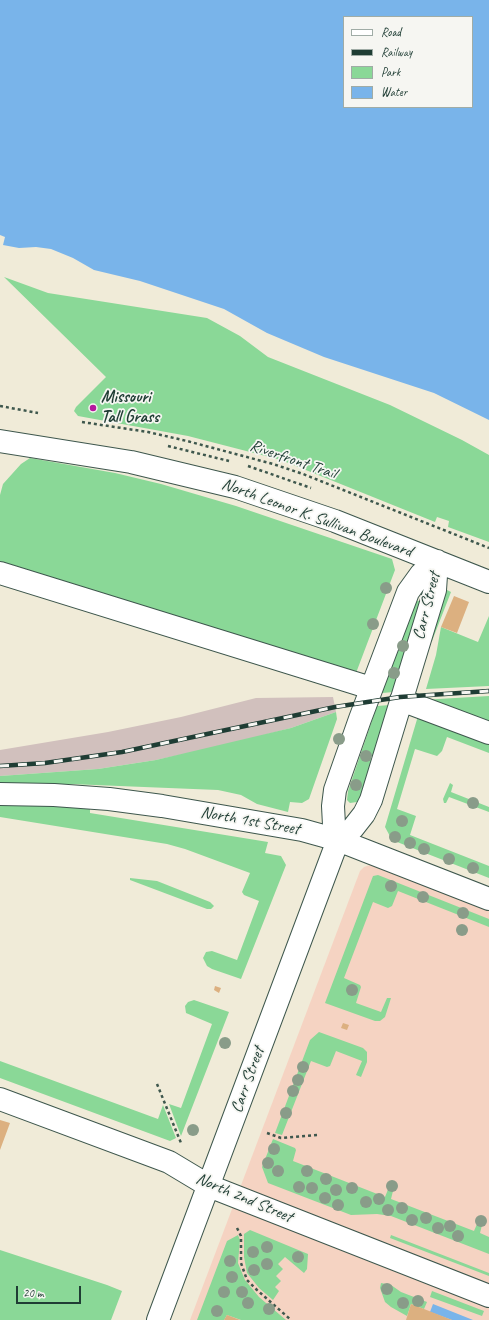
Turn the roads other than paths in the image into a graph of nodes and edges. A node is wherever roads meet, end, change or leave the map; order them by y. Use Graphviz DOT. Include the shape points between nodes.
graph roads {
  1 [pos="0,441"];
  2 [pos="437,561"];
  3 [pos="0,573"];
  4 [pos="489,582"];
  5 [pos="371,688"];
  6 [pos="401,700"];
  7 [pos="489,733"];
  8 [pos="0,794"];
  9 [pos="338,840"];
  10 [pos="489,899"];
  11 [pos="0,1099"];
  12 [pos="209,1186"];
  13 [pos="489,1296"];
  14 [pos="158,1320"];
  1 -- 2 [label="street, North Leonor K. Sullivan Boulevard" via="131,462 235,486"];
  2 -- 4 [label="street, North Leonor K. Sullivan Boulevard"];
  2 -- 5 [label="street, Carr Street" via="421,574 408,592"];
  2 -- 6 [label="street, Carr Street" via="435,590"];
  3 -- 5 [label="street"];
  5 -- 9 [label="street, Carr Street" via="335,790 334,821"];
  6 -- 7 [label="street"];
  6 -- 9 [label="street, Carr Street" via="371,800 353,828"];
  8 -- 9 [label="street, North 1st Street" via="109,799 162,806 272,824"];
  9 -- 10 [label="street, North 1st Street"];
  9 -- 12 [label="street, Carr Street"];
  11 -- 12 [label="street, North 2nd Street" via="169,1162"];
  12 -- 13 [label="street, North 2nd Street"];
  12 -- 14 [label="street, Carr Street"];
}
